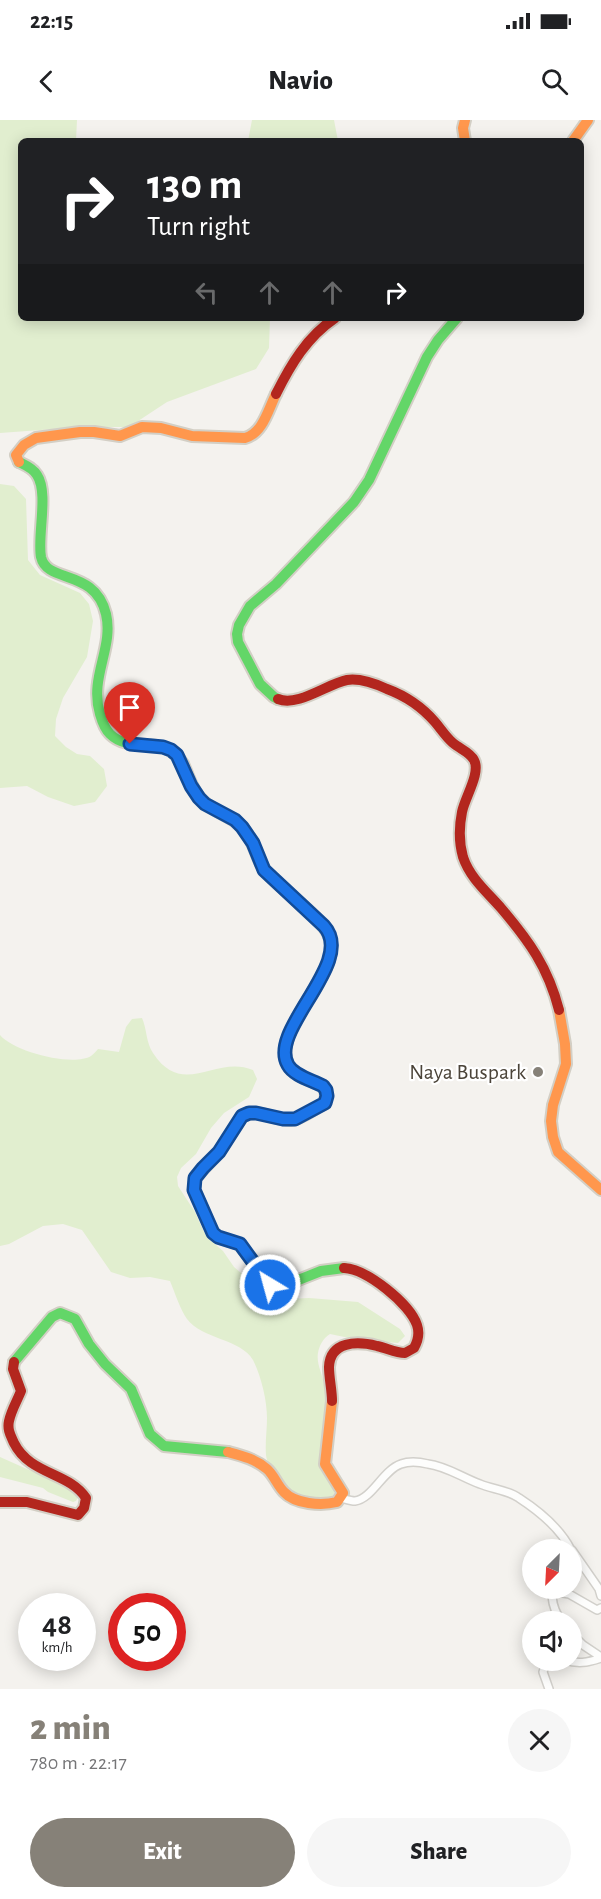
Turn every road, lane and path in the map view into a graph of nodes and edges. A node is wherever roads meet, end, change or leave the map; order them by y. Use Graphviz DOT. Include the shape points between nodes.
graph roads {
  1 [pos="465,120"];
  2 [pos="588,120"];
  3 [pos="465,138"];
  4 [pos="575,138"];
  5 [pos="330,321"];
  6 [pos="454,321"];
  7 [pos="601,1190"];
  8 [pos="341,1498"];
  9 [pos="0,1502"];
  10 [pos="565,1539"];
  11 [pos="582,1566"];
  12 [pos="601,1596"];
  13 [pos="601,1608"];
  14 [pos="555,1611"];
  15 [pos="582,1644"];
  16 [pos="601,1657"];
  17 [pos="582,1663"];
  18 [pos="543,1671"];
  19 [pos="549,1689"];
  1 -- 3 [label="main road"];
  2 -- 4 [label="main road"];
  5 -- 8 [label="main road" via="292,363 253,436 192,436 142,427 120,436 80,432 36,438 16,455 17,461 40,477 41,558 45,565 54,574 82,580 103,607 108,628 97,691 105,729 130,744 163,747 177,755 199,798 242,827 264,870 330,932 333,947 328,961 293,1026 285,1053 293,1071 323,1086 325,1103 289,1120 256,1113 242,1116 219,1152 198,1173 194,1190 213,1233 240,1244 273,1288 340,1268 358,1270 380,1284 415,1321 418,1340 407,1353 362,1344 339,1346 332,1353 332,1401 325,1464 342,1489"];
  6 -- 7 [label="main road" via="427,357 369,480 354,502 250,606 239,625 238,642 260,684 274,697 291,701 348,680 377,686 422,709 455,745 473,758 476,774 460,827 463,855 470,872 521,932 547,970 566,1055 566,1068 553,1108 554,1145"];
  8 -- 9 [label="main road" via="330,1504 304,1502 284,1492 268,1470 249,1457 164,1446 150,1434 131,1389 97,1356 75,1319 60,1313 14,1360 21,1392 9,1422 9,1433 28,1462 80,1489 86,1498 84,1508 73,1515 27,1502"];
  8 -- 10 [label="street" via="355,1501 364,1497 398,1465 431,1464 518,1497"];
  11 -- 12 [label="street"];
  13 -- 14 [label="street" via="597,1610 569,1594 557,1592 552,1596"];
  15 -- 16 [label="street"];
  16 -- 17 [label="street"];
  18 -- 19 [label="street"];
}
